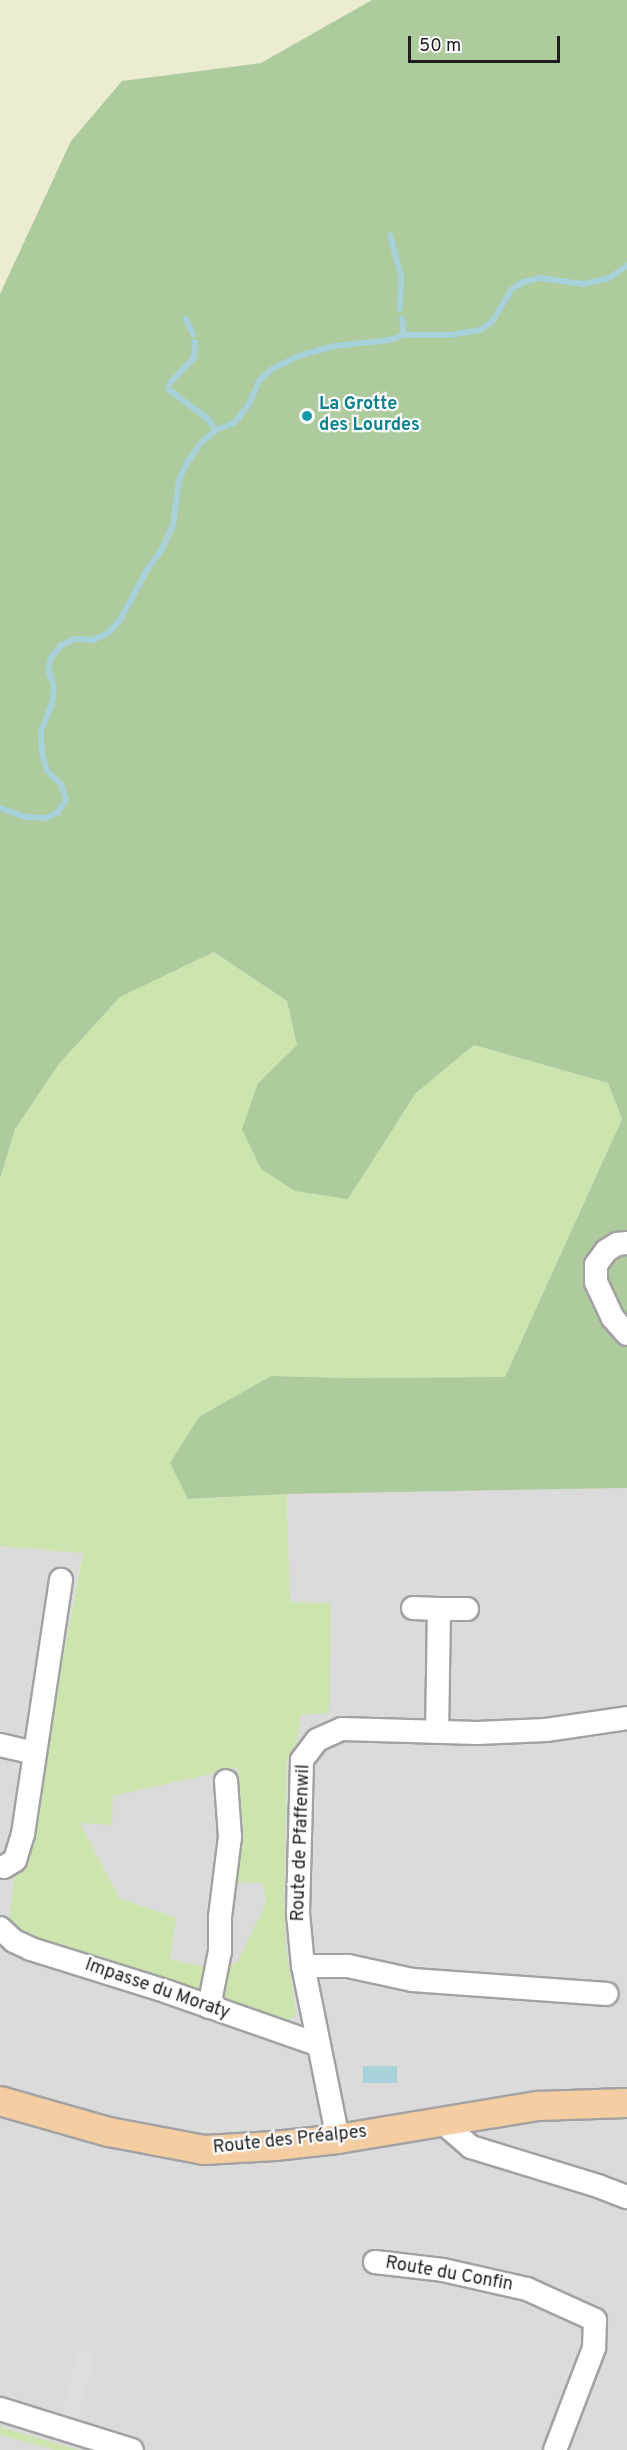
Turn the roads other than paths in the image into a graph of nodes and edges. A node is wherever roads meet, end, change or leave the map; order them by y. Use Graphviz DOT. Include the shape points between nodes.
graph roads {
  1 [pos="627,1243"];
  2 [pos="627,1334"];
  3 [pos="61,1580"];
  4 [pos="413,1608"];
  5 [pos="439,1609"];
  6 [pos="467,1609"];
  7 [pos="627,1718"];
  8 [pos="437,1732"];
  9 [pos="0,1745"];
  10 [pos="35,1753"];
  11 [pos="226,1781"];
  12 [pos="2,1873"];
  13 [pos="0,1928"];
  14 [pos="303,1966"];
  15 [pos="606,1994"];
  16 [pos="209,2007"];
  17 [pos="319,2045"];
  18 [pos="0,2101"];
  19 [pos="627,2103"];
  20 [pos="441,2121"];
  21 [pos="338,2139"];
  22 [pos="627,2198"];
  23 [pos="375,2262"];
  24 [pos="0,2409"];
  25 [pos="132,2450"];
  26 [pos="555,2450"];
  1 -- 2 [label="street" via="606,1251 596,1264 596,1282 613,1317"];
  3 -- 10 [label="street"];
  4 -- 5 [label="street"];
  5 -- 6 [label="street"];
  5 -- 8 [label="street"];
  7 -- 8 [label="street, Route de Pfaffenwil" via="546,1730"];
  8 -- 14 [label="street, Route de Pfaffenwil" via="342,1729 317,1740 302,1760 298,1913"];
  9 -- 10 [label="street"];
  10 -- 12 [label="street" via="23,1834 15,1860"];
  11 -- 16 [label="street" via="230,1837 220,1951"];
  13 -- 16 [label="street, Impasse du Moraty" via="14,1941 31,1948"];
  14 -- 15 [label="street" via="348,1966 413,1980"];
  14 -- 17 [label="street, Route de Pfaffenwil"];
  16 -- 17 [label="street, Impasse du Moraty"];
  17 -- 21 [label="street, Route de Pfaffenwil"];
  18 -- 21 [label="main road, Route des Préalpes" via="109,2132 204,2150"];
  19 -- 20 [label="main road, Route des Préalpes" via="538,2106"];
  20 -- 21 [label="main road, Route des Préalpes"];
  20 -- 22 [label="street" via="471,2147"];
  23 -- 26 [label="street, Route du Confin" via="443,2270 527,2289 595,2320 594,2348"];
  24 -- 25 [label="street"];
}
